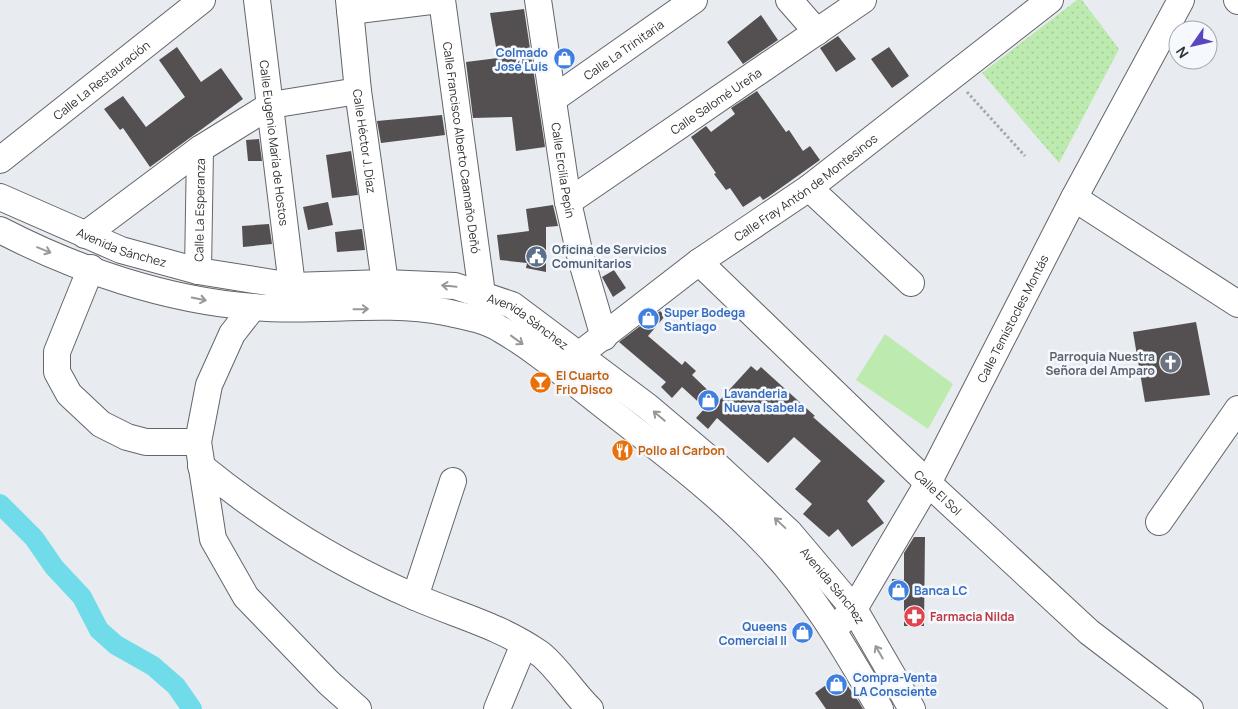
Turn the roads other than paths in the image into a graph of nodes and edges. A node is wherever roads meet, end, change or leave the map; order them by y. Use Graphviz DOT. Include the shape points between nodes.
graph roads {
  1 [pos="202,0"];
  2 [pos="257,0"];
  3 [pos="440,0"];
  4 [pos="538,0"];
  5 [pos="694,0"];
  6 [pos="789,0"];
  7 [pos="863,0"];
  8 [pos="1050,0"];
  9 [pos="1181,0"];
  10 [pos="349,6"];
  11 [pos="816,32"];
  12 [pos="358,91"];
  13 [pos="553,99"];
  14 [pos="271,105"];
  15 [pos="200,149"];
  16 [pos="0,160"];
  17 [pos="809,188"];
  18 [pos="0,197"];
  19 [pos="1074,198"];
  20 [pos="568,202"];
  21 [pos="0,230"];
  22 [pos="85,235"];
  23 [pos="699,262"];
  24 [pos="91,268"];
  25 [pos="198,271"];
  26 [pos="385,283"];
  27 [pos="911,283"];
  28 [pos="292,286"];
  29 [pos="482,294"];
  30 [pos="1238,304"];
  31 [pos="253,307"];
  32 [pos="604,337"];
  33 [pos="580,354"];
  34 [pos="562,373"];
  35 [pos="1238,409"];
  36 [pos="200,454"];
  37 [pos="453,482"];
  38 [pos="928,482"];
  39 [pos="1159,522"];
  40 [pos="415,597"];
  41 [pos="854,609"];
  42 [pos="833,630"];
  43 [pos="524,644"];
  44 [pos="358,709"];
  45 [pos="497,709"];
  46 [pos="590,709"];
  47 [pos="880,709"];
  48 [pos="912,709"];
  49 [pos="1190,709"];
  1 -- 16 [label="street, Calle La Restauración"];
  2 -- 14 [label="street, Calle Eugenio María de Hostos"];
  3 -- 10 [label="street"];
  3 -- 29 [label="street, Calle Francisco Alberto Caamaño Deñó"];
  4 -- 13 [label="street, Calle Ercilia Pepín"];
  5 -- 13 [label="street, Calle La Trinitaria"];
  6 -- 11 [label="street"];
  7 -- 11 [label="street, Calle Salomé Ureña"];
  8 -- 17 [label="street, Calle Fray Antón de Montesinos"];
  9 -- 19 [label="street, Calle Temístocles Montás"];
  10 -- 12 [label="street, Calle Héctor J. Díaz"];
  11 -- 20 [label="street, Calle Salomé Ureña"];
  12 -- 14 [label="street"];
  12 -- 26 [label="street, Calle Héctor J. Díaz"];
  13 -- 20 [label="street, Calle Ercilia Pepín"];
  14 -- 15 [label="street"];
  14 -- 28 [label="street, Calle Eugenio María de Hostos"];
  15 -- 22 [label="street"];
  15 -- 25 [label="street, Calle La Esperanza"];
  17 -- 23 [label="street, Calle Fray Antón de Montesinos"];
  17 -- 27 [label="street"];
  18 -- 22 [label="street, Avenida Sánchez"];
  19 -- 30 [label="street"];
  19 -- 38 [label="street, Calle Temístocles Montás"];
  20 -- 32 [label="street, Calle Ercilia Pepín"];
  21 -- 24 [label="street, Avenida Sánchez, one-way"];
  22 -- 25 [label="street, Avenida Sánchez" via="121,250"];
  23 -- 32 [label="street, Calle Fray Antón de Montesinos"];
  23 -- 38 [label="street, Calle El Sol"];
  24 -- 31 [label="street, Avenida Sánchez, one-way" via="157,290"];
  24 -- 36 [label="street" via="57,352 57,372 69,394 101,424 127,437"];
  25 -- 28 [label="street, Avenida Sánchez"];
  26 -- 28 [label="street, Avenida Sánchez"];
  29 -- 26 [label="street, Avenida Sánchez, one-way" via="455,286"];
  29 -- 33 [label="street, Avenida Sánchez" via="512,305"];
  31 -- 34 [label="street, Avenida Sánchez, one-way" via="413,308 442,312 499,328"];
  31 -- 36 [label="street" via="232,334 210,385"];
  32 -- 33 [label="street, Calle Fray Antón de Montesinos"];
  33 -- 34 [label="street, Calle Fray Antón de Montesinos"];
  41 -- 33 [label="street, Avenida Sánchez, one-way" via="789,532 713,462"];
  34 -- 42 [label="street, Avenida Sánchez" via="732,511 797,580"];
  35 -- 39 [label="street"];
  36 -- 40 [label="street" via="238,496 292,532"];
  36 -- 44 [label="street" via="213,539 246,596"];
  37 -- 40 [label="street"];
  38 -- 41 [label="street, Calle Temístocles Montás"];
  38 -- 49 [label="street, Calle El Sol" via="1090,632"];
  40 -- 43 [label="street" via="498,628"];
  41 -- 42 [label="street, Calle Temístocles Montás"];
  48 -- 41 [label="street, Avenida Sánchez, one-way"];
  42 -- 47 [label="street, Avenida Sánchez"];
  43 -- 45 [label="street"];
  43 -- 46 [label="street" via="541,654"];
}
